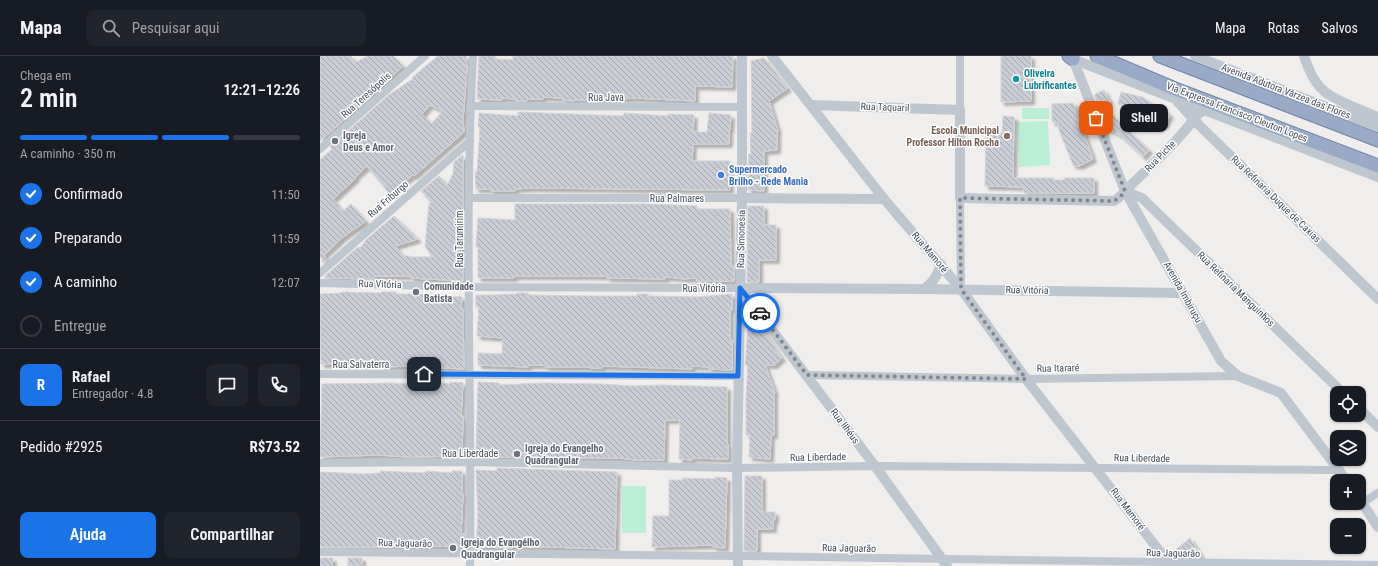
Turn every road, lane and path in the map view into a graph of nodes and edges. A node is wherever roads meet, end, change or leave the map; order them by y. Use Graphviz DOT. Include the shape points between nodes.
graph roads {
  1 [pos="425,56"];
  2 [pos="472,56"];
  3 [pos="742,56"];
  4 [pos="772,56"];
  5 [pos="960,56"];
  6 [pos="1097,56"];
  7 [pos="1160,56"];
  8 [pos="1195,56"];
  9 [pos="1304,56"];
  10 [pos="1069,57"];
  11 [pos="1323,91"];
  12 [pos="1175,98"];
  13 [pos="1313,102"];
  14 [pos="811,105"];
  15 [pos="470,106"];
  16 [pos="741,107"];
  17 [pos="960,110"];
  18 [pos="1205,110"];
  19 [pos="1378,117"];
  20 [pos="1194,119"];
  21 [pos="1378,127"];
  22 [pos="1378,140"];
  23 [pos="470,141"];
  24 [pos="320,149"];
  25 [pos="1378,166"];
  26 [pos="1378,177"];
  27 [pos="1125,191"];
  28 [pos="469,198"];
  29 [pos="742,198"];
  30 [pos="960,198"];
  31 [pos="884,199"];
  32 [pos="940,264"];
  33 [pos="320,273"];
  34 [pos="320,283"];
  35 [pos="469,287"];
  36 [pos="740,288"];
  37 [pos="763,288"];
  38 [pos="924,289"];
  39 [pos="961,289"];
  40 [pos="1183,293"];
  41 [pos="1378,299"];
  42 [pos="744,307"];
  43 [pos="320,374"];
  44 [pos="469,375"];
  45 [pos="807,375"];
  46 [pos="738,376"];
  47 [pos="1238,376"];
  48 [pos="1026,379"];
  49 [pos="1336,386"];
  50 [pos="1366,415"];
  51 [pos="1378,427"];
  52 [pos="471,462"];
  53 [pos="320,463"];
  54 [pos="875,466"];
  55 [pos="737,468"];
  56 [pos="1096,468"];
  57 [pos="1340,470"];
  58 [pos="1343,474"];
  59 [pos="1378,493"];
  60 [pos="1366,498"];
  61 [pos="1366,508"];
  62 [pos="1378,527"];
  63 [pos="320,552"];
  64 [pos="470,554"];
  65 [pos="738,561"];
  66 [pos="945,563"];
  67 [pos="1171,564"];
  68 [pos="1378,565"];
  69 [pos="470,566"];
  1 -- 24 [label="street, Rua Teresópolis"];
  2 -- 15 [label="street, Rua Tarumirim"];
  3 -- 16 [label="street, Rua Simonesia"];
  4 -- 14 [label="street, Rua Mamoré"];
  5 -- 17 [label="street"];
  6 -- 25 [label="highway, Via Expressa Francisco Cleuton Lopes"];
  7 -- 22 [label="highway"];
  8 -- 13 [label="street, Avenida Adutora Várzea das Flores"];
  9 -- 11 [label="street" via="1313,78"];
  10 -- 12 [label="street"];
  10 -- 27 [label="street, Avenida Imbiruçu"];
  11 -- 13 [label="street"];
  11 -- 19 [label="street"];
  12 -- 18 [label="street"];
  12 -- 20 [label="street, Rua Refinaria Duque de Caxias"];
  13 -- 21 [label="street, Avenida Adutora Várzea das Flores"];
  14 -- 17 [label="street, Rua Taquaril"];
  14 -- 31 [label="street, Rua Mamoré"];
  15 -- 16 [label="street, Rua Java"];
  15 -- 23 [label="street, Rua Tarumirim"];
  16 -- 29 [label="street, Rua Simonesia"];
  17 -- 30 [label="street"];
  18 -- 20 [label="street, Rua Piche"];
  18 -- 26 [label="street"];
  20 -- 27 [label="street, Rua Piche"];
  20 -- 41 [label="street, Rua Refinaria Duque de Caxias"];
  23 -- 28 [label="street, Rua Tarumirim"];
  23 -- 33 [label="street, Rua Friburgo"];
  27 -- 30 [label="street, Rua Piche" via="1114,201"];
  27 -- 40 [label="street, Avenida Imbiruçu"];
  27 -- 49 [label="street, Rua Refinaria Manguinhos" via="1142,198"];
  28 -- 29 [label="street, Rua Palmares"];
  28 -- 35 [label="street, Rua Tarumirim"];
  29 -- 31 [label="street, Rua Palmares"];
  29 -- 36 [label="street, Rua Simonesia"];
  30 -- 39 [label="street"];
  31 -- 32 [label="street, Rua Mamoré"];
  32 -- 38 [label="street" via="935,279"];
  32 -- 39 [label="street, Rua Mamoré"];
  34 -- 35 [label="street, Rua Vitória"];
  35 -- 36 [label="street, Rua Vitória"];
  35 -- 44 [label="street, Rua Tarumirim"];
  36 -- 37 [label="street, Rua Vitória"];
  36 -- 42 [label="street, Rua Simonesia"];
  36 -- 42 [label="street, Rua Ilhéus"];
  37 -- 38 [label="street, Rua Vitória"];
  37 -- 42 [label="street" via="756,292"];
  38 -- 39 [label="street, Rua Vitória"];
  39 -- 40 [label="street, Rua Vitória"];
  39 -- 48 [label="street, Rua Mamoré"];
  40 -- 47 [label="street, Avenida Imbiruçu" via="1221,361"];
  42 -- 45 [label="street, Rua Ilhéus" via="757,308"];
  42 -- 46 [label="street, Rua Simonesia"];
  43 -- 44 [label="street, Rua Salvaterra"];
  44 -- 46 [label="street, Rua Salvaterra"];
  44 -- 52 [label="street, Rua Tarumirim"];
  45 -- 48 [label="street, Rua Itararé"];
  45 -- 54 [label="street, Rua Ilhéus"];
  46 -- 55 [label="street, Rua Simonesia"];
  47 -- 48 [label="street, Rua Itararé"];
  47 -- 57 [label="street, Avenida Imbiruçu" via="1281,393"];
  48 -- 56 [label="street, Rua Mamoré"];
  50 -- 51 [label="street"];
  52 -- 53 [label="street, Rua Liberdade"];
  52 -- 55 [label="street, Rua Liberdade"];
  52 -- 64 [label="street, Rua Tarumirim"];
  54 -- 55 [label="street, Rua Liberdade"];
  54 -- 56 [label="street, Rua Liberdade"];
  54 -- 66 [label="street, Rua Ilhéus"];
  55 -- 65 [label="street, Rua Simonesia"];
  56 -- 57 [label="street, Rua Liberdade"];
  56 -- 67 [label="street, Rua Mamoré"];
  57 -- 58 [label="street, Avenida Imbiruçu"];
  59 -- 60 [label="street"];
  61 -- 62 [label="street"];
  63 -- 64 [label="street, Rua Jaguarão"];
  64 -- 65 [label="street, Rua Jaguarão"];
  64 -- 69 [label="street, Rua Tarumirim"];
  65 -- 66 [label="street, Rua Jaguarão"];
  66 -- 67 [label="street, Rua Jaguarão"];
  67 -- 68 [label="street, Rua Jaguarão"];
}
